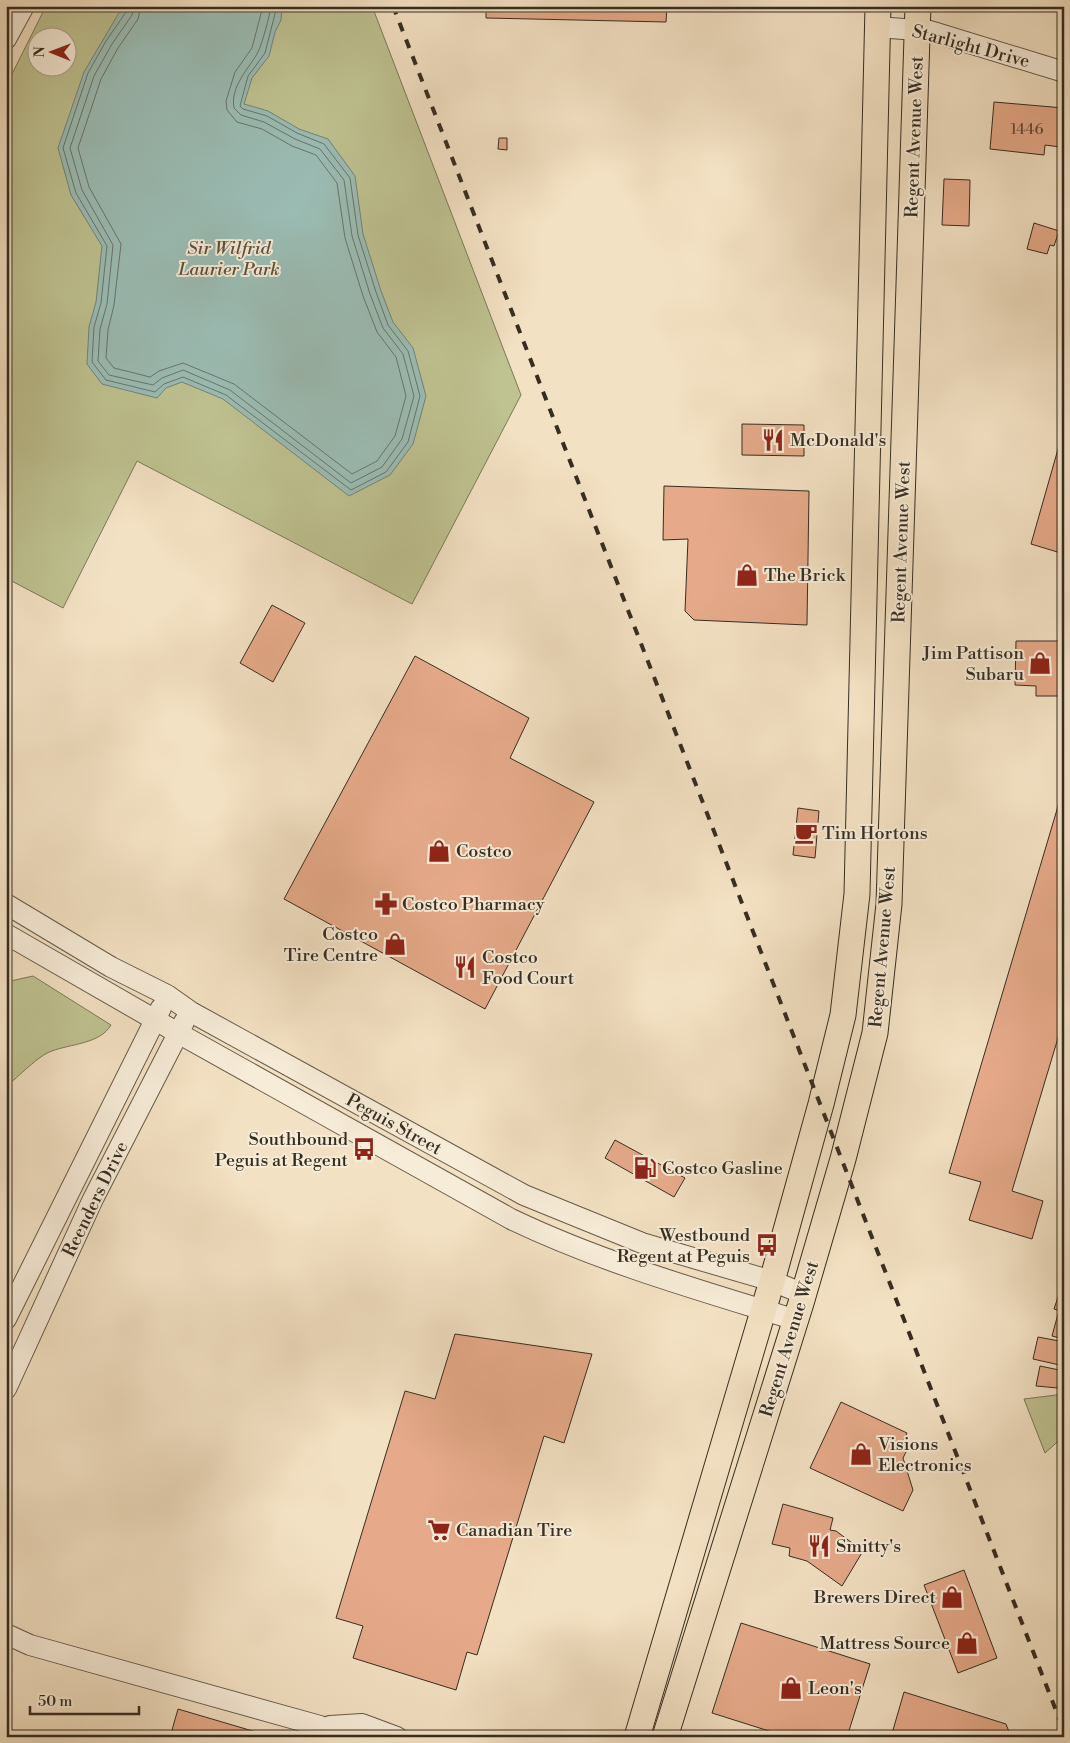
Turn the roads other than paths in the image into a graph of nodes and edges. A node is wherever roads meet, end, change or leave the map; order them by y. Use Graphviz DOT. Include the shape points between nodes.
graph roads {
  1 [pos="16,11"];
  2 [pos="878,17"];
  3 [pos="917,18"];
  4 [pos="6,39"];
  5 [pos="1064,72"];
  6 [pos="870,345"];
  7 [pos="906,380"];
  8 [pos="894,742"];
  9 [pos="861,744"];
  10 [pos="6,904"];
  11 [pos="6,934"];
  12 [pos="167,994"];
  13 [pos="190,1012"];
  14 [pos="155,1019"];
  15 [pos="178,1033"];
  16 [pos="772,1281"];
  17 [pos="804,1294"];
  18 [pos="763,1310"];
  19 [pos="6,1319"];
  20 [pos="796,1320"];
  21 [pos="6,1389"];
  22 [pos="6,1634"];
  23 [pos="320,1726"];
  24 [pos="349,1737"];
  25 [pos="397,1737"];
  26 [pos="637,1737"];
  27 [pos="665,1737"];
  1 -- 4 [label="street"];
  2 -- 3 [label="street, Starlight Drive"];
  2 -- 6 [label="main road, Regent Avenue West"];
  3 -- 5 [label="street, Starlight Drive"];
  3 -- 7 [label="main road, Regent Avenue West"];
  6 -- 7 [label="main road"];
  6 -- 9 [label="main road, Regent Avenue West"];
  7 -- 8 [label="main road, Regent Avenue West"];
  8 -- 9 [label="main road"];
  8 -- 17 [label="main road, Regent Avenue West" via="890,904 875,1033"];
  9 -- 16 [label="main road, Regent Avenue West" via="858,894 843,1015"];
  10 -- 12 [label="street, Peguis Street" via="111,967"];
  11 -- 14 [label="street, Peguis Street"];
  12 -- 13 [label="street, Peguis Street"];
  12 -- 14 [label="street, Reenders Drive"];
  13 -- 15 [label="street, Reenders Drive"];
  13 -- 16 [label="street, Peguis Street" via="524,1195 642,1243"];
  14 -- 15 [label="street, Peguis Street"];
  14 -- 19 [label="street, Reenders Drive"];
  15 -- 18 [label="street, Peguis Street" via="559,1242"];
  15 -- 21 [label="street, Reenders Drive" via="93,1199"];
  16 -- 17 [label="street, Peguis Street"];
  16 -- 18 [label="main road, Regent Avenue West"];
  17 -- 20 [label="main road, Regent Avenue West"];
  18 -- 20 [label="street, Peguis Street"];
  18 -- 26 [label="main road, Regent Avenue West"];
  20 -- 27 [label="main road, Regent Avenue West"];
  22 -- 23 [label="street" via="30,1645"];
  23 -- 24 [label="street"];
  23 -- 25 [label="street" via="362,1724"];
}
